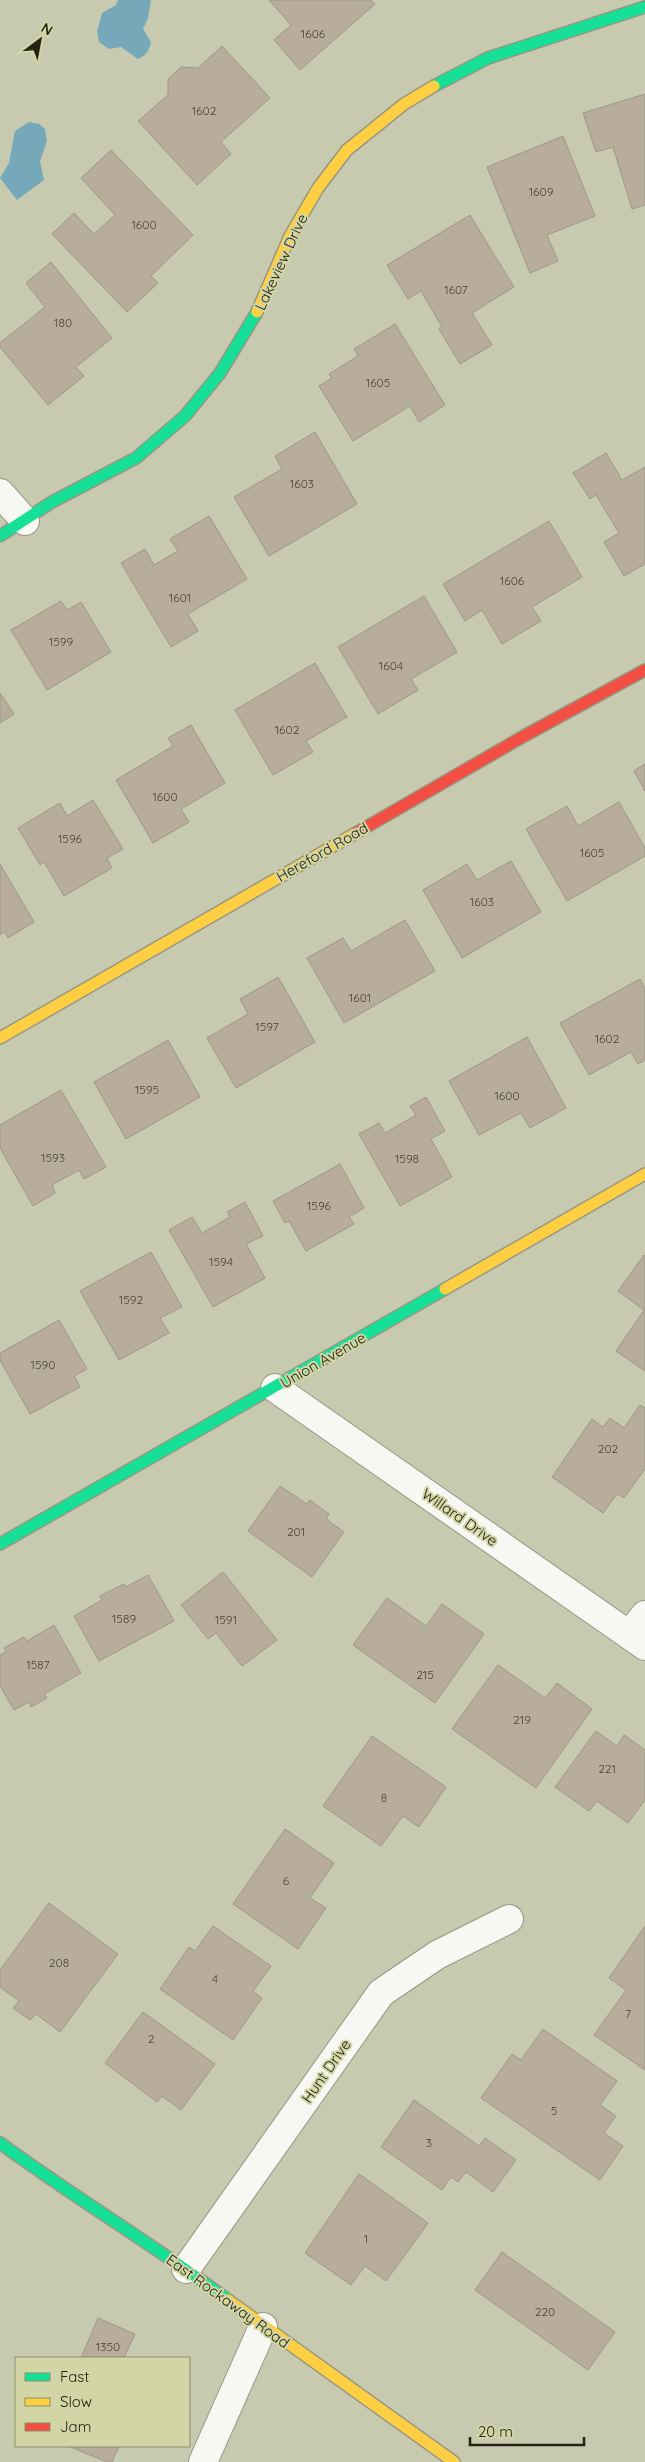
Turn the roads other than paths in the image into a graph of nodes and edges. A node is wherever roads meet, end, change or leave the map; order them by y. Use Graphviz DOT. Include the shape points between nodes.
graph roads {
  1 [pos="645,7"];
  2 [pos="0,493"];
  3 [pos="25,521"];
  4 [pos="0,536"];
  5 [pos="645,670"];
  6 [pos="0,1038"];
  7 [pos="645,1174"];
  8 [pos="275,1388"];
  9 [pos="0,1544"];
  10 [pos="640,1632"];
  11 [pos="508,1918"];
  12 [pos="0,2143"];
  13 [pos="186,2269"];
  14 [pos="263,2327"];
  15 [pos="203,2462"];
  16 [pos="454,2462"];
  1 -- 3 [label="street, Lakeview Drive" via="488,58 452,75 404,104 347,150 318,188 290,236 254,320 220,373 185,416 136,458 52,502"];
  2 -- 3 [label="street"];
  3 -- 4 [label="street, Lakeview Drive"];
  5 -- 6 [label="street, Hereford Road" via="515,741"];
  7 -- 8 [label="street, Union Avenue"];
  8 -- 9 [label="street, Union Avenue"];
  8 -- 10 [label="street, Willard Drive"];
  11 -- 13 [label="street, Hunt Drive" via="437,1956 381,1993"];
  12 -- 13 [label="street, East Rockaway Road"];
  13 -- 14 [label="street, East Rockaway Road"];
  14 -- 15 [label="street"];
  14 -- 16 [label="street, East Rockaway Road"];
}
